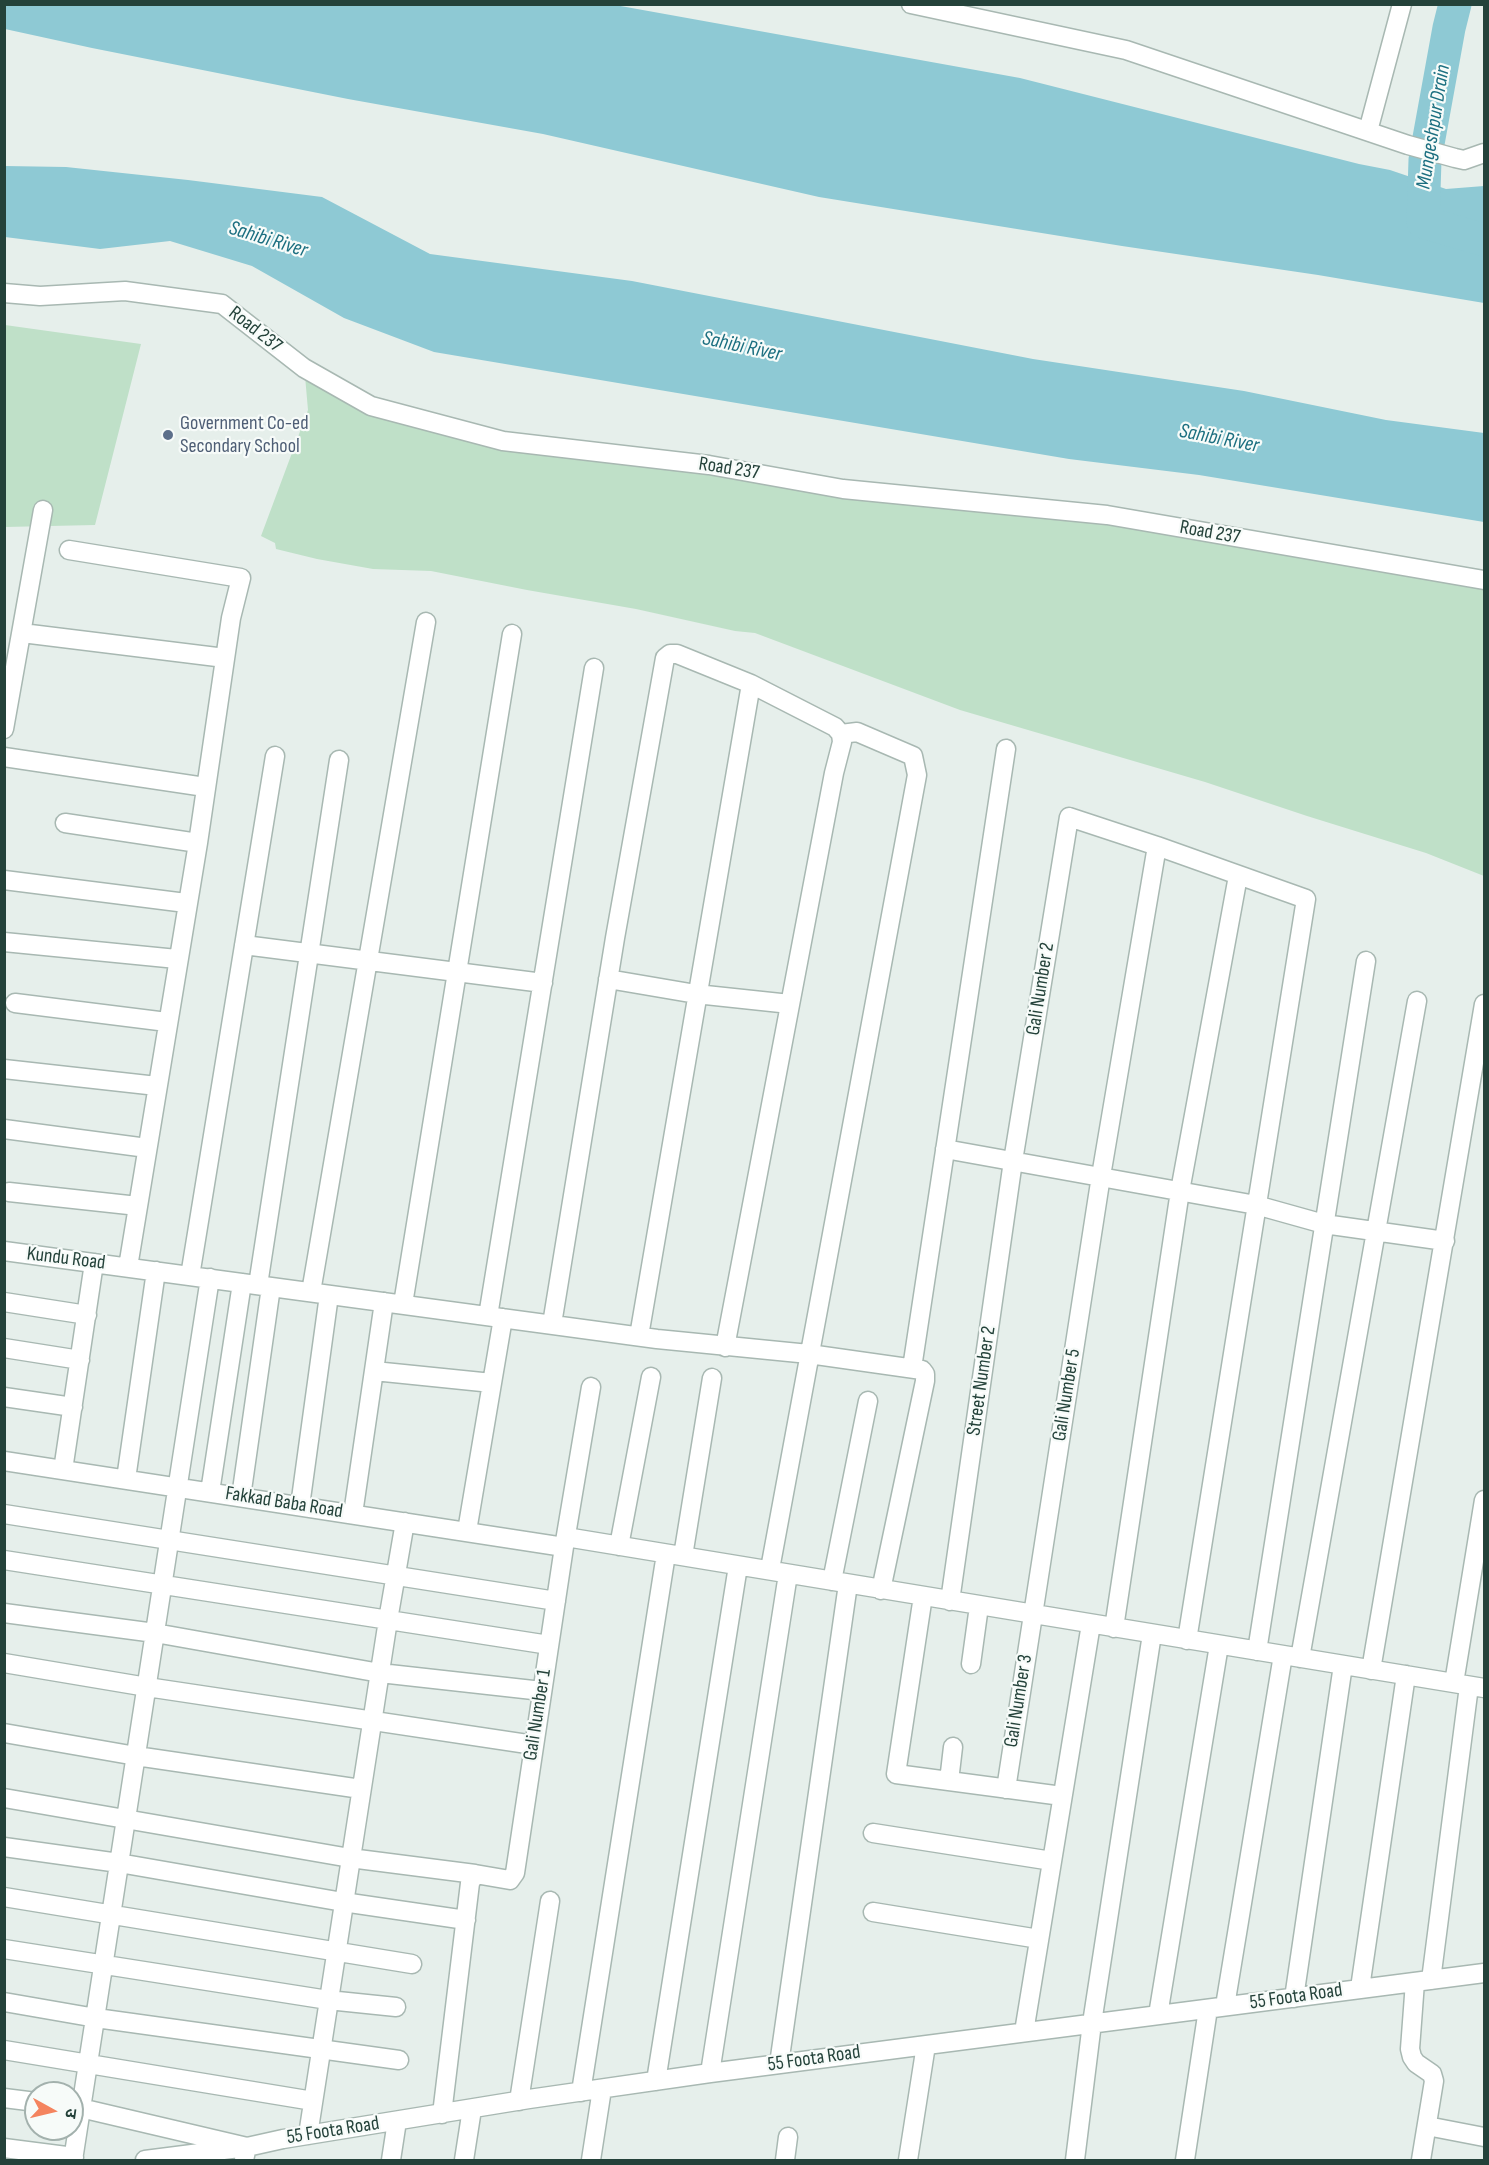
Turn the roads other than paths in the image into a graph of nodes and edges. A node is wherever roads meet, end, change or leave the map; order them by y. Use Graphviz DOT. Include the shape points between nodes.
graph roads {
  1 [pos="911,4"];
  2 [pos="1402,4"];
  3 [pos="1368,131"];
  4 [pos="1485,153"];
  5 [pos="4,293"];
  6 [pos="43,510"];
  7 [pos="69,550"];
  8 [pos="1485,580"];
  9 [pos="426,622"];
  10 [pos="22,633"];
  11 [pos="512,634"];
  12 [pos="225,658"];
  13 [pos="594,668"];
  14 [pos="751,684"];
  15 [pos="4,729"];
  16 [pos="841,734"];
  17 [pos="1006,749"];
  18 [pos="275,756"];
  19 [pos="4,757"];
  20 [pos="339,760"];
  21 [pos="205,787"];
  22 [pos="65,824"];
  23 [pos="198,843"];
  24 [pos="1157,846"];
  25 [pos="1238,876"];
  26 [pos="4,880"];
  27 [pos="186,903"];
  28 [pos="4,942"];
  29 [pos="244,945"];
  30 [pos="309,954"];
  31 [pos="177,959"];
  32 [pos="368,960"];
  33 [pos="1366,961"];
  34 [pos="458,971"];
  35 [pos="608,979"];
  36 [pos="543,983"];
  37 [pos="696,994"];
  38 [pos="1417,1001"];
  39 [pos="15,1003"];
  40 [pos="790,1004"];
  41 [pos="1485,1004"];
  42 [pos="167,1022"];
  43 [pos="4,1069"];
  44 [pos="157,1086"];
  45 [pos="4,1129"];
  46 [pos="147,1148"];
  47 [pos="945,1149"];
  48 [pos="1014,1161"];
  49 [pos="1101,1176"];
  50 [pos="1180,1191"];
  51 [pos="9,1192"];
  52 [pos="1256,1205"];
  53 [pos="138,1206"];
  54 [pos="1324,1224"];
  55 [pos="1376,1232"];
  56 [pos="1445,1241"];
  57 [pos="4,1251"];
  58 [pos="94,1263"];
  59 [pos="128,1267"];
  60 [pos="156,1271"];
  61 [pos="190,1276"];
  62 [pos="210,1278"];
  63 [pos="257,1285"];
  64 [pos="311,1292"];
  65 [pos="329,1295"];
  66 [pos="4,1302"];
  67 [pos="384,1302"];
  68 [pos="403,1304"];
  69 [pos="87,1315"];
  70 [pos="495,1317"];
  71 [pos="552,1324"];
  72 [pos="639,1336"];
  73 [pos="725,1347"];
  74 [pos="4,1348"];
  75 [pos="809,1354"];
  76 [pos="80,1360"];
  77 [pos="912,1368"];
  78 [pos="374,1371"];
  79 [pos="651,1377"];
  80 [pos="712,1378"];
  81 [pos="492,1383"];
  82 [pos="591,1387"];
  83 [pos="4,1397"];
  84 [pos="868,1401"];
  85 [pos="73,1407"];
  86 [pos="4,1461"];
  87 [pos="63,1470"];
  88 [pos="126,1479"];
  89 [pos="178,1487"];
  90 [pos="210,1492"];
  91 [pos="241,1497"];
  92 [pos="1485,1500"];
  93 [pos="300,1506"];
  94 [pos="4,1514"];
  95 [pos="353,1514"];
  96 [pos="405,1522"];
  97 [pos="467,1531"];
  98 [pos="170,1540"];
  99 [pos="565,1542"];
  100 [pos="619,1546"];
  101 [pos="674,1555"];
  102 [pos="4,1560"];
  103 [pos="738,1566"];
  104 [pos="770,1569"];
  105 [pos="788,1574"];
  106 [pos="395,1578"];
  107 [pos="840,1583"];
  108 [pos="163,1585"];
  109 [pos="881,1590"];
  110 [pos="923,1596"];
  111 [pos="556,1601"];
  112 [pos="950,1601"];
  113 [pos="979,1606"];
  114 [pos="4,1613"];
  115 [pos="1033,1614"];
  116 [pos="388,1620"];
  117 [pos="1091,1624"];
  118 [pos="1114,1628"];
  119 [pos="155,1633"];
  120 [pos="1152,1634"];
  121 [pos="1186,1640"];
  122 [pos="549,1645"];
  123 [pos="1219,1645"];
  124 [pos="1257,1651"];
  125 [pos="1292,1657"];
  126 [pos="4,1663"];
  127 [pos="971,1664"];
  128 [pos="1343,1665"];
  129 [pos="1371,1670"];
  130 [pos="380,1673"];
  131 [pos="1406,1676"];
  132 [pos="1469,1686"];
  133 [pos="147,1687"];
  134 [pos="542,1691"];
  135 [pos="372,1719"];
  136 [pos="4,1733"];
  137 [pos="534,1745"];
  138 [pos="953,1747"];
  139 [pos="136,1756"];
  140 [pos="949,1781"];
  141 [pos="1006,1788"];
  142 [pos="361,1789"];
  143 [pos="1062,1796"];
  144 [pos="4,1798"];
  145 [pos="126,1820"];
  146 [pos="873,1833"];
  147 [pos="4,1847"];
  148 [pos="351,1858"];
  149 [pos="1052,1861"];
  150 [pos="119,1863"];
  151 [pos="475,1874"];
  152 [pos="4,1897"];
  153 [pos="550,1901"];
  154 [pos="343,1902"];
  155 [pos="873,1912"];
  156 [pos="112,1915"];
  157 [pos="466,1920"];
  158 [pos="1039,1939"];
  159 [pos="4,1949"];
  160 [pos="336,1952"];
  161 [pos="412,1964"];
  162 [pos="104,1965"];
  163 [pos="1485,1973"];
  164 [pos="1423,1981"];
  165 [pos="1360,1988"];
  166 [pos="1294,1998"];
  167 [pos="328,2000"];
  168 [pos="4,2002"];
  169 [pos="396,2007"];
  170 [pos="1217,2008"];
  171 [pos="1158,2015"];
  172 [pos="96,2018"];
  173 [pos="1092,2024"];
  174 [pos="1024,2032"];
  175 [pos="926,2045"];
  176 [pos="321,2048"];
  177 [pos="4,2050"];
  178 [pos="399,2060"];
  179 [pos="88,2062"];
  180 [pos="779,2064"];
  181 [pos="710,2073"];
  182 [pos="83,2081"];
  183 [pos="656,2081"];
  184 [pos="602,2089"];
  185 [pos="581,2092"];
  186 [pos="4,2098"];
  187 [pos="24,2100"];
  188 [pos="313,2101"];
  189 [pos="519,2101"];
  190 [pos="84,2109"];
  191 [pos="472,2109"];
  192 [pos="442,2114"];
  193 [pos="397,2121"];
  194 [pos="1427,2126"];
  195 [pos="308,2135"];
  196 [pos="1485,2137"];
  197 [pos="789,2138"];
  198 [pos="75,2141"];
  199 [pos="4,2148"];
  200 [pos="245,2154"];
  201 [pos="178,2158"];
  202 [pos="74,2159"];
  203 [pos="145,2160"];
  204 [pos="391,2160"];
  205 [pos="464,2160"];
  206 [pos="591,2160"];
  207 [pos="785,2160"];
  208 [pos="908,2160"];
  209 [pos="1075,2160"];
  210 [pos="1188,2160"];
  211 [pos="1421,2160"];
  1 -- 3 [label="street" via="1126,50"];
  2 -- 3 [label="street"];
  3 -- 4 [label="street" via="1464,160"];
  5 -- 8 [label="street, Road 237" via="40,296 125,291 222,304 304,368 370,406 503,441 709,465 843,489 1107,515"];
  6 -- 10 [label="street"];
  7 -- 12 [label="street" via="241,578"];
  9 -- 32 [label="street"];
  10 -- 12 [label="street"];
  10 -- 15 [label="street"];
  11 -- 34 [label="street"];
  12 -- 21 [label="street"];
  13 -- 36 [label="street"];
  14 -- 16 [label="street" via="835,726"];
  14 -- 35 [label="street" via="677,654 665,658"];
  14 -- 37 [label="street"];
  16 -- 40 [label="street"];
  16 -- 75 [label="street" via="857,732 914,756 917,775"];
  17 -- 47 [label="street"];
  18 -- 29 [label="street"];
  19 -- 21 [label="street"];
  20 -- 30 [label="street"];
  21 -- 23 [label="street"];
  22 -- 23 [label="street"];
  23 -- 27 [label="street"];
  24 -- 25 [label="street"];
  24 -- 48 [label="street, Gali Number 2" via="1069,817"];
  24 -- 49 [label="street, Gali Number 5"];
  25 -- 50 [label="street"];
  25 -- 52 [label="street" via="1306,899"];
  26 -- 27 [label="street"];
  27 -- 31 [label="street"];
  28 -- 31 [label="street"];
  29 -- 30 [label="street"];
  29 -- 61 [label="street"];
  30 -- 32 [label="street"];
  30 -- 63 [label="street"];
  31 -- 42 [label="street"];
  32 -- 34 [label="street"];
  32 -- 64 [label="street"];
  33 -- 54 [label="street"];
  34 -- 36 [label="street"];
  34 -- 68 [label="street"];
  35 -- 37 [label="street"];
  35 -- 71 [label="street"];
  36 -- 70 [label="street"];
  37 -- 40 [label="street"];
  37 -- 72 [label="street"];
  38 -- 55 [label="street"];
  39 -- 42 [label="street"];
  40 -- 73 [label="street"];
  41 -- 56 [label="street"];
  42 -- 44 [label="street"];
  43 -- 44 [label="street"];
  44 -- 46 [label="street"];
  45 -- 46 [label="street"];
  46 -- 53 [label="street"];
  47 -- 48 [label="street"];
  47 -- 77 [label="street"];
  48 -- 49 [label="street"];
  48 -- 112 [label="street, Street Number 2"];
  49 -- 50 [label="street"];
  49 -- 115 [label="street, Gali Number 5"];
  50 -- 52 [label="street"];
  50 -- 118 [label="street"];
  51 -- 53 [label="street"];
  52 -- 54 [label="street"];
  52 -- 121 [label="street"];
  53 -- 59 [label="street"];
  54 -- 55 [label="street"];
  54 -- 124 [label="street"];
  55 -- 56 [label="street"];
  55 -- 125 [label="street"];
  56 -- 129 [label="street"];
  57 -- 58 [label="street, Kundu Road"];
  58 -- 59 [label="street, Kundu Road"];
  58 -- 69 [label="street"];
  59 -- 60 [label="street, Kundu Road"];
  60 -- 61 [label="street, Kundu Road"];
  60 -- 88 [label="street"];
  61 -- 62 [label="street, Kundu Road"];
  62 -- 63 [label="street, Kundu Road"];
  62 -- 89 [label="street"];
  63 -- 64 [label="street, Kundu Road"];
  63 -- 90 [label="street"];
  63 -- 91 [label="street"];
  64 -- 65 [label="street, Kundu Road"];
  65 -- 67 [label="street, Kundu Road"];
  65 -- 93 [label="street"];
  66 -- 69 [label="street"];
  67 -- 68 [label="street, Kundu Road"];
  67 -- 78 [label="street"];
  68 -- 70 [label="street, Kundu Road"];
  69 -- 76 [label="street"];
  70 -- 71 [label="street, Kundu Road"];
  70 -- 81 [label="street"];
  71 -- 72 [label="street, Kundu Road"];
  72 -- 73 [label="street, Kundu Road"];
  73 -- 75 [label="street, Kundu Road"];
  74 -- 76 [label="street"];
  75 -- 77 [label="street, Kundu Road"];
  75 -- 104 [label="street"];
  76 -- 85 [label="street"];
  77 -- 109 [label="street" via="922,1370 925,1381"];
  78 -- 81 [label="street"];
  78 -- 95 [label="street"];
  79 -- 100 [label="street"];
  80 -- 101 [label="street"];
  81 -- 97 [label="street"];
  82 -- 99 [label="street, Gali Number 1"];
  83 -- 85 [label="street"];
  84 -- 107 [label="street"];
  85 -- 87 [label="street"];
  86 -- 87 [label="street, Fakkad Baba Road"];
  87 -- 88 [label="street, Fakkad Baba Road"];
  88 -- 89 [label="street, Fakkad Baba Road"];
  89 -- 90 [label="street, Fakkad Baba Road"];
  89 -- 98 [label="street"];
  90 -- 91 [label="street, Fakkad Baba Road"];
  91 -- 93 [label="street, Fakkad Baba Road"];
  92 -- 132 [label="street"];
  93 -- 95 [label="street, Fakkad Baba Road"];
  94 -- 98 [label="street"];
  95 -- 96 [label="street, Fakkad Baba Road"];
  96 -- 97 [label="street, Fakkad Baba Road"];
  96 -- 106 [label="street"];
  97 -- 99 [label="street, Fakkad Baba Road"];
  98 -- 106 [label="street"];
  98 -- 108 [label="street"];
  99 -- 100 [label="street, Fakkad Baba Road"];
  99 -- 111 [label="street, Gali Number 1"];
  100 -- 101 [label="street, Fakkad Baba Road"];
  101 -- 103 [label="street, Fakkad Baba Road"];
  101 -- 185 [label="street"];
  102 -- 108 [label="street"];
  103 -- 104 [label="street, Fakkad Baba Road"];
  103 -- 183 [label="street"];
  104 -- 105 [label="street, Fakkad Baba Road"];
  105 -- 107 [label="street, Fakkad Baba Road"];
  105 -- 181 [label="street"];
  106 -- 111 [label="street"];
  106 -- 116 [label="street"];
  107 -- 109 [label="street, Fakkad Baba Road"];
  107 -- 180 [label="street"];
  108 -- 116 [label="street"];
  108 -- 119 [label="street"];
  109 -- 110 [label="street, Fakkad Baba Road"];
  110 -- 112 [label="street, Fakkad Baba Road"];
  110 -- 140 [label="street" via="896,1774"];
  111 -- 122 [label="street, Gali Number 1"];
  112 -- 113 [label="street, Fakkad Baba Road"];
  113 -- 115 [label="street, Fakkad Baba Road"];
  113 -- 127 [label="street"];
  114 -- 119 [label="street"];
  115 -- 117 [label="street, Fakkad Baba Road"];
  115 -- 141 [label="street, Gali Number 3"];
  116 -- 122 [label="street"];
  116 -- 130 [label="street"];
  117 -- 118 [label="street, Fakkad Baba Road"];
  117 -- 143 [label="street"];
  118 -- 120 [label="street, Fakkad Baba Road"];
  119 -- 130 [label="street"];
  119 -- 133 [label="street"];
  120 -- 121 [label="street, Fakkad Baba Road"];
  120 -- 173 [label="street"];
  121 -- 123 [label="street, Fakkad Baba Road"];
  122 -- 134 [label="street, Gali Number 1"];
  123 -- 124 [label="street, Fakkad Baba Road"];
  123 -- 171 [label="street"];
  124 -- 125 [label="street, Fakkad Baba Road"];
  125 -- 128 [label="street, Fakkad Baba Road"];
  125 -- 170 [label="street"];
  126 -- 133 [label="street"];
  128 -- 129 [label="street, Fakkad Baba Road"];
  128 -- 166 [label="street"];
  129 -- 131 [label="street, Fakkad Baba Road"];
  130 -- 134 [label="street"];
  130 -- 135 [label="street"];
  131 -- 132 [label="street, Fakkad Baba Road"];
  131 -- 165 [label="street"];
  132 -- 164 [label="street"];
  133 -- 135 [label="street"];
  133 -- 139 [label="street"];
  134 -- 137 [label="street, Gali Number 1"];
  135 -- 137 [label="street"];
  135 -- 142 [label="street"];
  136 -- 139 [label="street"];
  137 -- 151 [label="street, Gali Number 1" via="515,1873 510,1880"];
  138 -- 140 [label="street"];
  139 -- 142 [label="street"];
  139 -- 145 [label="street"];
  140 -- 141 [label="street"];
  141 -- 143 [label="street"];
  142 -- 148 [label="street"];
  143 -- 149 [label="street"];
  144 -- 145 [label="street"];
  145 -- 148 [label="street"];
  145 -- 150 [label="street"];
  146 -- 149 [label="street"];
  147 -- 150 [label="street"];
  148 -- 151 [label="street"];
  148 -- 154 [label="street"];
  149 -- 158 [label="street"];
  150 -- 154 [label="street"];
  150 -- 156 [label="street"];
  151 -- 157 [label="street" via="470,1883"];
  152 -- 156 [label="street"];
  153 -- 189 [label="street"];
  154 -- 157 [label="street"];
  154 -- 160 [label="street"];
  155 -- 158 [label="street"];
  156 -- 160 [label="street"];
  156 -- 162 [label="street"];
  157 -- 192 [label="street"];
  158 -- 174 [label="street"];
  159 -- 162 [label="street"];
  160 -- 161 [label="street"];
  160 -- 167 [label="street"];
  162 -- 167 [label="street"];
  162 -- 172 [label="street"];
  163 -- 164 [label="street, 55 Foota Road"];
  164 -- 165 [label="street, 55 Foota Road"];
  164 -- 194 [label="street" via="1410,2049 1416,2063 1432,2074 1434,2081"];
  165 -- 166 [label="street, 55 Foota Road"];
  166 -- 170 [label="street, 55 Foota Road"];
  167 -- 169 [label="street"];
  167 -- 176 [label="street"];
  168 -- 172 [label="street"];
  170 -- 171 [label="street, 55 Foota Road"];
  170 -- 210 [label="street"];
  171 -- 173 [label="street, 55 Foota Road"];
  172 -- 176 [label="street"];
  172 -- 179 [label="street"];
  173 -- 174 [label="street, 55 Foota Road"];
  173 -- 209 [label="street"];
  174 -- 175 [label="street, 55 Foota Road"];
  175 -- 180 [label="street, 55 Foota Road"];
  175 -- 208 [label="street"];
  176 -- 178 [label="street"];
  176 -- 188 [label="street"];
  177 -- 179 [label="street"];
  179 -- 182 [label="street"];
  179 -- 188 [label="street"];
  180 -- 181 [label="street, 55 Foota Road"];
  181 -- 183 [label="street, 55 Foota Road"];
  183 -- 184 [label="street, 55 Foota Road"];
  184 -- 185 [label="street, 55 Foota Road"];
  184 -- 206 [label="street"];
  185 -- 189 [label="street, 55 Foota Road"];
  186 -- 187 [label="street"];
  188 -- 195 [label="street"];
  189 -- 191 [label="street, 55 Foota Road"];
  190 -- 200 [label="street"];
  191 -- 192 [label="street, 55 Foota Road"];
  191 -- 205 [label="street"];
  192 -- 193 [label="street, 55 Foota Road"];
  193 -- 195 [label="street, 55 Foota Road"];
  193 -- 204 [label="street"];
  194 -- 196 [label="street"];
  194 -- 211 [label="street"];
  195 -- 200 [label="street, 55 Foota Road"];
  197 -- 207 [label="street"];
  198 -- 202 [label="street"];
  199 -- 202 [label="street"];
  200 -- 201 [label="street, 55 Foota Road"];
  201 -- 203 [label="street, 55 Foota Road"];
}
